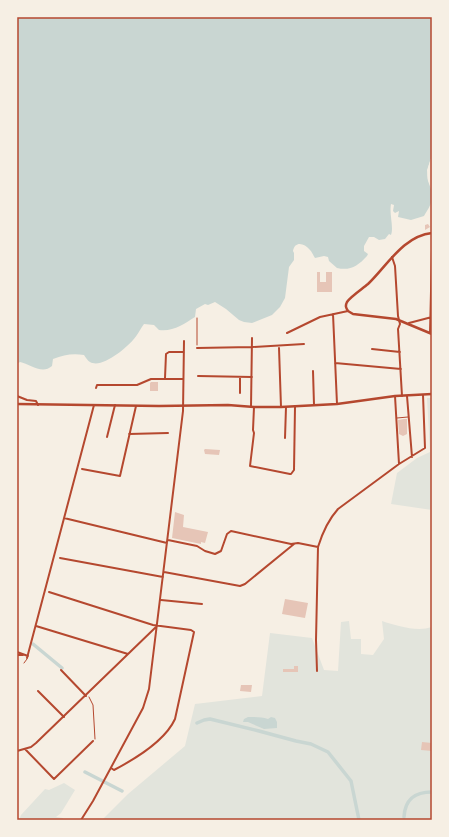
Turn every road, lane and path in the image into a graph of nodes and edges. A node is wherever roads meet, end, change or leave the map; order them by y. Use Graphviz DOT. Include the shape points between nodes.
graph roads {
  1 [pos="432,233"];
  2 [pos="432,250"];
  3 [pos="392,257"];
  4 [pos="348,311"];
  5 [pos="333,314"];
  6 [pos="198,318"];
  7 [pos="431,318"];
  8 [pos="399,320"];
  9 [pos="409,323"];
  10 [pos="287,333"];
  11 [pos="431,334"];
  12 [pos="252,338"];
  13 [pos="184,341"];
  14 [pos="304,344"];
  15 [pos="252,347"];
  16 [pos="197,348"];
  17 [pos="279,348"];
  18 [pos="372,349"];
  19 [pos="184,352"];
  20 [pos="400,352"];
  21 [pos="335,363"];
  22 [pos="401,368"];
  23 [pos="313,371"];
  24 [pos="198,376"];
  25 [pos="240,376"];
  26 [pos="252,377"];
  27 [pos="165,379"];
  28 [pos="184,379"];
  29 [pos="96,388"];
  30 [pos="240,393"];
  31 [pos="432,394"];
  32 [pos="423,395"];
  33 [pos="17,396"];
  34 [pos="395,396"];
  35 [pos="402,396"];
  36 [pos="407,396"];
  37 [pos="17,404"];
  38 [pos="337,404"];
  39 [pos="38,405"];
  40 [pos="94,405"];
  41 [pos="115,405"];
  42 [pos="314,405"];
  43 [pos="136,406"];
  44 [pos="183,406"];
  45 [pos="253,407"];
  46 [pos="280,407"];
  47 [pos="286,407"];
  48 [pos="295,407"];
  49 [pos="409,417"];
  50 [pos="396,418"];
  51 [pos="168,433"];
  52 [pos="129,434"];
  53 [pos="107,436"];
  54 [pos="285,438"];
  55 [pos="412,457"];
  56 [pos="399,464"];
  57 [pos="82,469"];
  58 [pos="64,518"];
  59 [pos="168,541"];
  60 [pos="294,544"];
  61 [pos="318,547"];
  62 [pos="60,558"];
  63 [pos="164,572"];
  64 [pos="164,577"];
  65 [pos="49,592"];
  66 [pos="161,600"];
  67 [pos="202,604"];
  68 [pos="36,626"];
  69 [pos="157,626"];
  70 [pos="17,653"];
  71 [pos="128,654"];
  72 [pos="28,657"];
  73 [pos="24,663"];
  74 [pos="61,670"];
  75 [pos="317,671"];
  76 [pos="38,692"];
  77 [pos="86,696"];
  78 [pos="64,717"];
  79 [pos="93,741"];
  80 [pos="25,749"];
  81 [pos="17,751"];
  82 [pos="111,768"];
  83 [pos="81,820"];
  1 -- 3 [label="street" via="413,239"];
  2 -- 7 [label="street"];
  3 -- 4 [label="street" via="369,283 348,301"];
  3 -- 8 [label="street"];
  4 -- 5 [label="street"];
  4 -- 8 [label="street" via="352,314"];
  5 -- 10 [label="street" via="320,316"];
  5 -- 21 [label="street"];
  6 -- 16 [label="path"];
  7 -- 9 [label="street"];
  7 -- 11 [label="street"];
  8 -- 9 [label="street"];
  8 -- 20 [label="street"];
  9 -- 11 [label="street"];
  12 -- 15 [label="street"];
  13 -- 19 [label="street"];
  14 -- 15 [label="street"];
  15 -- 16 [label="street"];
  15 -- 26 [label="street"];
  17 -- 46 [label="street"];
  18 -- 20 [label="street"];
  19 -- 27 [label="street" via="166,354"];
  19 -- 28 [label="street"];
  20 -- 22 [label="street"];
  21 -- 22 [label="street"];
  21 -- 38 [label="street"];
  22 -- 35 [label="street"];
  23 -- 42 [label="street"];
  24 -- 25 [label="street"];
  25 -- 26 [label="street"];
  25 -- 30 [label="street"];
  26 -- 45 [label="street"];
  27 -- 28 [label="street"];
  27 -- 29 [label="street" via="150,379 137,386 97,385"];
  28 -- 44 [label="street"];
  31 -- 32 [label="street"];
  32 -- 36 [label="street"];
  32 -- 55 [label="street" via="425,448"];
  33 -- 39 [label="street" via="36,401"];
  34 -- 35 [label="street"];
  34 -- 38 [label="street"];
  34 -- 50 [label="street"];
  35 -- 36 [label="street"];
  36 -- 49 [label="street"];
  37 -- 39 [label="street"];
  38 -- 42 [label="street"];
  39 -- 40 [label="street"];
  40 -- 41 [label="street"];
  40 -- 58 [label="street"];
  41 -- 43 [label="street"];
  41 -- 53 [label="street"];
  42 -- 48 [label="street"];
  43 -- 44 [label="street"];
  43 -- 52 [label="street"];
  44 -- 45 [label="street"];
  44 -- 59 [label="street"];
  45 -- 46 [label="street"];
  45 -- 48 [label="street" via="254,433 250,466 291,474 294,470"];
  46 -- 47 [label="street"];
  47 -- 48 [label="street"];
  47 -- 54 [label="street"];
  49 -- 50 [label="lane"];
  49 -- 55 [label="street"];
  50 -- 56 [label="street"];
  51 -- 52 [label="street"];
  52 -- 57 [label="street" via="120,476"];
  55 -- 56 [label="street"];
  56 -- 61 [label="street" via="335,513"];
  58 -- 59 [label="street"];
  58 -- 68 [label="street"];
  59 -- 60 [label="street" via="197,546 215,554 220,552 230,531"];
  59 -- 63 [label="street"];
  60 -- 61 [label="street"];
  60 -- 63 [label="street" via="240,586"];
  61 -- 75 [label="street"];
  62 -- 64 [label="street"];
  63 -- 64 [label="street"];
  64 -- 66 [label="street"];
  65 -- 69 [label="street"];
  66 -- 67 [label="street"];
  66 -- 69 [label="street"];
  68 -- 71 [label="street"];
  68 -- 72 [label="street"];
  69 -- 71 [label="street"];
  69 -- 82 [label="street" via="148,698"];
  69 -- 82 [label="street" via="194,632 175,719 172,726 148,749 114,770"];
  70 -- 72 [label="street"];
  71 -- 77 [label="street"];
  72 -- 73 [label="lane"];
  74 -- 77 [label="street"];
  76 -- 78 [label="street"];
  77 -- 78 [label="street"];
  77 -- 79 [label="path" via="93,705 96,736"];
  78 -- 80 [label="street" via="36,743"];
  79 -- 80 [label="street" via="54,779"];
  80 -- 81 [label="street"];
  82 -- 83 [label="street"];
}
